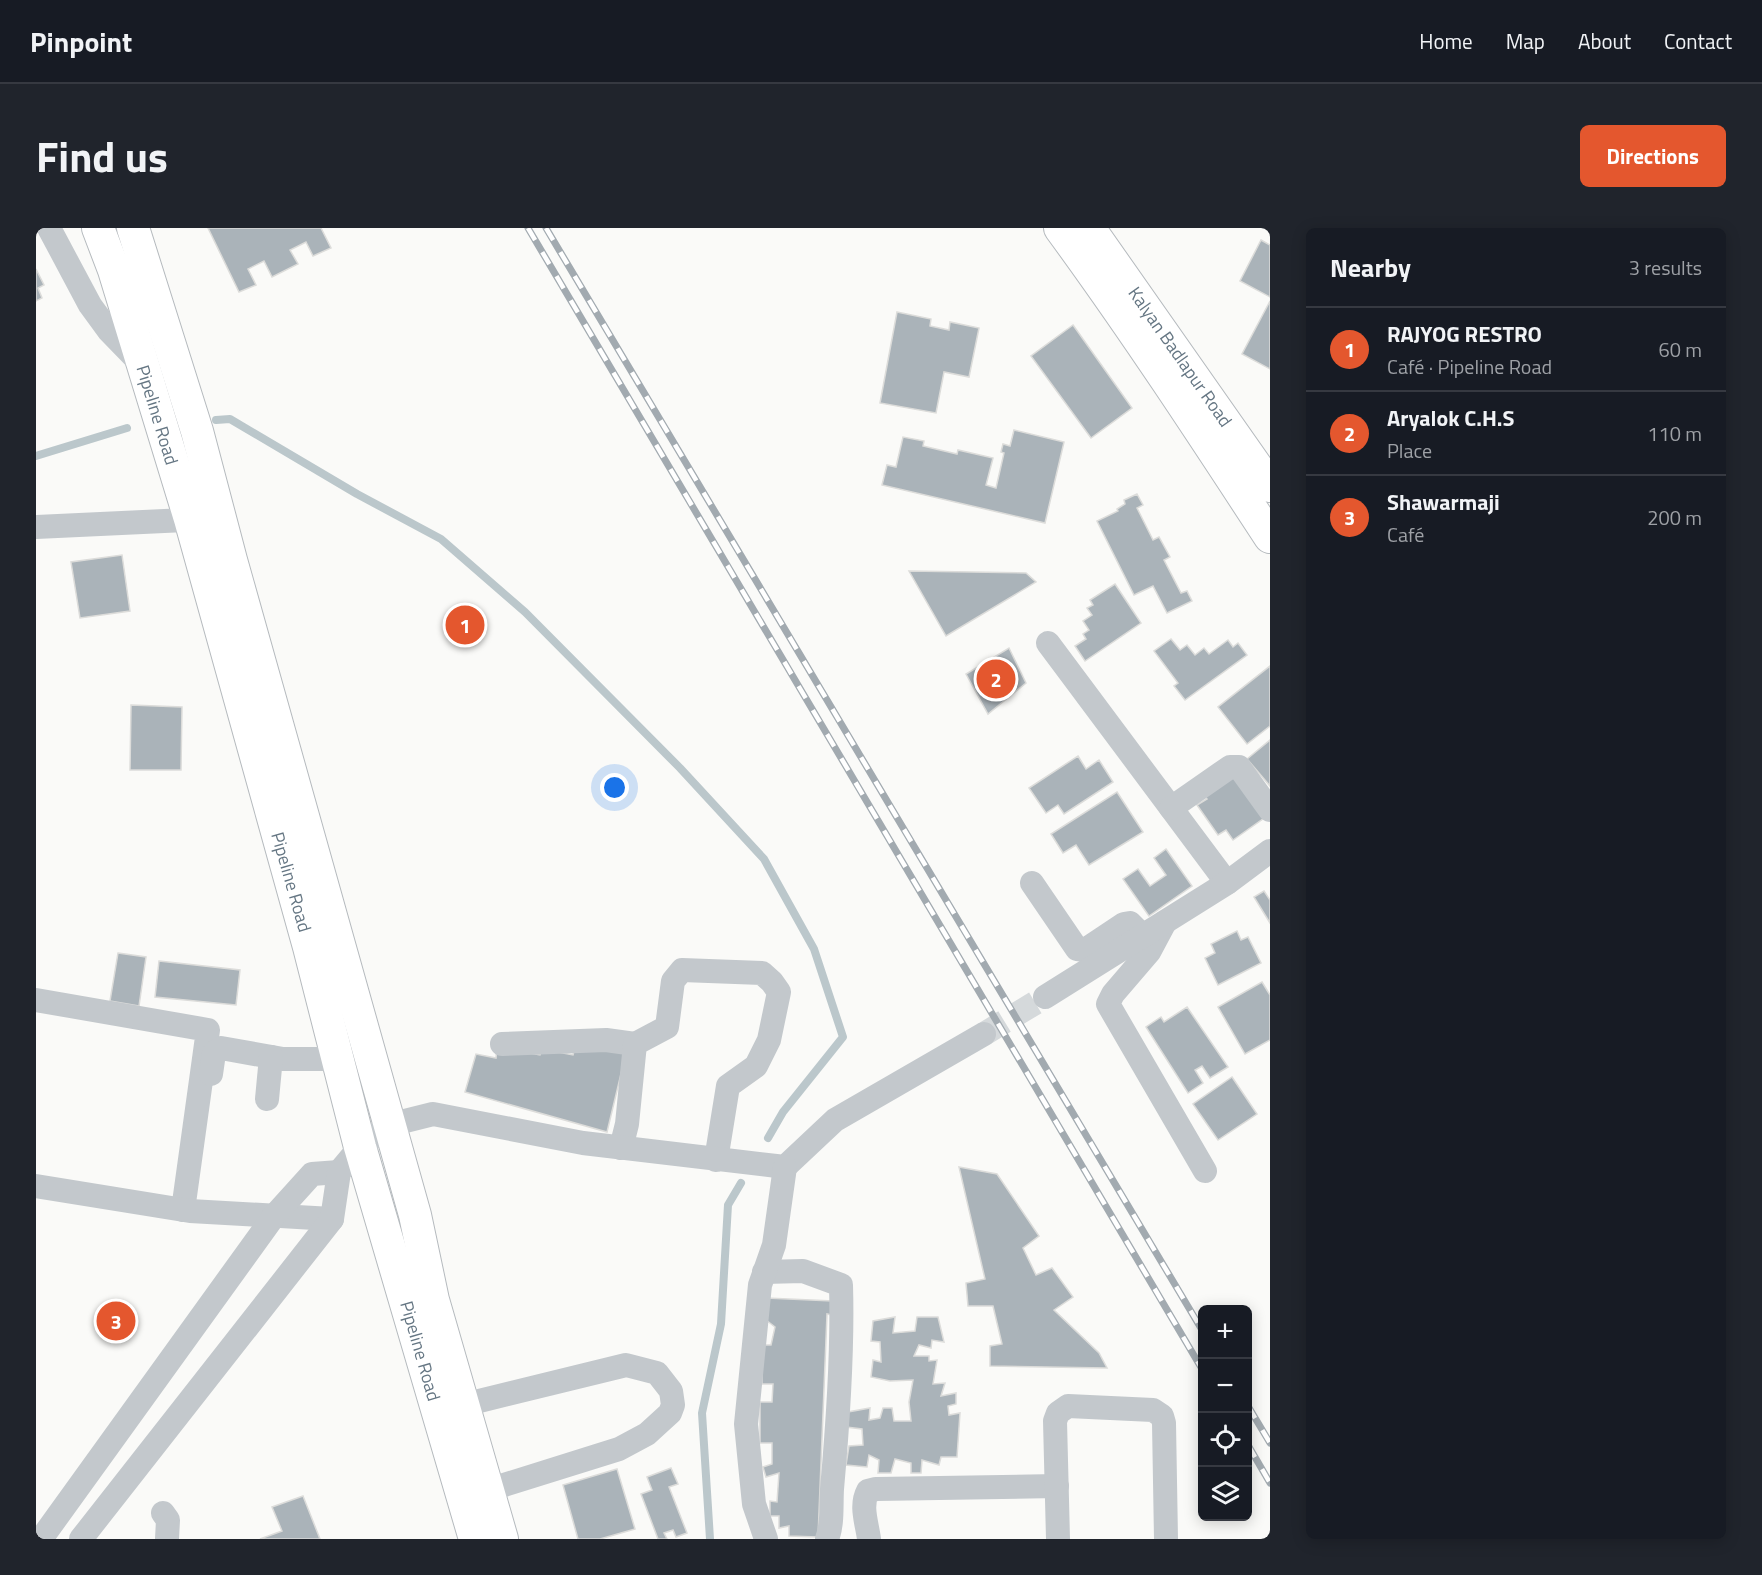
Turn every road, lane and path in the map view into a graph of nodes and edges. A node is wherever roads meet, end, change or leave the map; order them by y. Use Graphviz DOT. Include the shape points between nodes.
graph roads {
  1 [pos="49,228"];
  2 [pos="98,228"];
  3 [pos="133,228"];
  4 [pos="1060,228"];
  5 [pos="1089,228"];
  6 [pos="141,364"];
  7 [pos="1260,475"];
  8 [pos="205,519"];
  9 [pos="36,527"];
  10 [pos="1270,537"];
  11 [pos="1048,643"];
  12 [pos="1172,808"];
  13 [pos="1270,810"];
  14 [pos="1270,851"];
  15 [pos="1227,883"];
  16 [pos="1032,884"];
  17 [pos="1165,922"];
  18 [pos="1143,936"];
  19 [pos="1045,997"];
  20 [pos="36,1000"];
  21 [pos="984,1034"];
  22 [pos="502,1044"];
  23 [pos="635,1044"];
  24 [pos="271,1057"];
  25 [pos="338,1059"];
  26 [pos="267,1099"];
  27 [pos="389,1125"];
  28 [pos="360,1147"];
  29 [pos="621,1148"];
  30 [pos="716,1160"];
  31 [pos="785,1167"];
  32 [pos="1205,1171"];
  33 [pos="339,1172"];
  34 [pos="36,1186"];
  35 [pos="187,1211"];
  36 [pos="274,1216"];
  37 [pos="332,1219"];
  38 [pos="764,1272"];
  39 [pos="463,1405"];
  40 [pos="1057,1486"];
  41 [pos="488,1490"];
  42 [pos="163,1513"];
  43 [pos="41,1539"];
  44 [pos="81,1539"];
  45 [pos="167,1539"];
  46 [pos="475,1539"];
  47 [pos="502,1539"];
  48 [pos="766,1539"];
  49 [pos="826,1539"];
  50 [pos="869,1539"];
  51 [pos="1058,1539"];
  52 [pos="1166,1539"];
  1 -- 6 [label="street" via="90,305"];
  2 -- 6 [label="main road, Pipeline Road"];
  3 -- 8 [label="main road, Pipeline Road" via="197,430"];
  4 -- 7 [label="main road" via="1110,296"];
  5 -- 7 [label="main road, Kalyan Badlapur Road"];
  6 -- 8 [label="main road, Pipeline Road"];
  7 -- 10 [label="main road"];
  8 -- 9 [label="street"];
  8 -- 25 [label="main road, Pipeline Road"];
  8 -- 27 [label="main road, Pipeline Road" via="310,836"];
  11 -- 12 [label="street"];
  12 -- 13 [label="street" via="1230,767 1239,767"];
  12 -- 15 [label="street"];
  14 -- 15 [label="street"];
  15 -- 17 [label="street"];
  16 -- 18 [label="street" via="1077,949 1085,950 1124,924 1130,923"];
  17 -- 18 [label="street"];
  17 -- 32 [label="street" via="1149,952 1108,1004"];
  18 -- 19 [label="street"];
  20 -- 35 [label="street" via="208,1030"];
  21 -- 31 [label="street" via="835,1120"];
  22 -- 23 [label="street" via="606,1040"];
  23 -- 29 [label="street"];
  23 -- 30 [label="street" via="667,1027 673,981 682,970 762,973 779,992 769,1040 756,1066 728,1086"];
  24 -- 25 [label="street"];
  24 -- 26 [label="street"];
  24 -- 35 [label="street" via="221,1048 214,1053"];
  25 -- 28 [label="main road, Pipeline Road"];
  27 -- 28 [label="street"];
  27 -- 29 [label="street" via="433,1114"];
  27 -- 39 [label="main road, Pipeline Road"];
  28 -- 33 [label="street"];
  28 -- 46 [label="main road, Pipeline Road"];
  29 -- 30 [label="street"];
  30 -- 31 [label="street"];
  31 -- 38 [label="street" via="774,1245"];
  33 -- 36 [label="street" via="312,1174"];
  33 -- 37 [label="street"];
  34 -- 35 [label="street"];
  35 -- 36 [label="street"];
  36 -- 37 [label="street"];
  36 -- 43 [label="street"];
  37 -- 44 [label="street"];
  38 -- 48 [label="street" via="746,1424 754,1504"];
  38 -- 49 [label="street" via="803,1271 841,1285 831,1528"];
  39 -- 41 [label="main road, Pipeline Road"];
  39 -- 41 [label="street" via="626,1365 657,1373 671,1391 670,1413 647,1434 620,1449"];
  40 -- 50 [label="street" via="868,1491 864,1506"];
  40 -- 51 [label="street"];
  40 -- 52 [label="street" via="1055,1421 1063,1408 1158,1412 1164,1423"];
  41 -- 47 [label="main road, Pipeline Road"];
  42 -- 45 [label="street" via="168,1520"];
}
